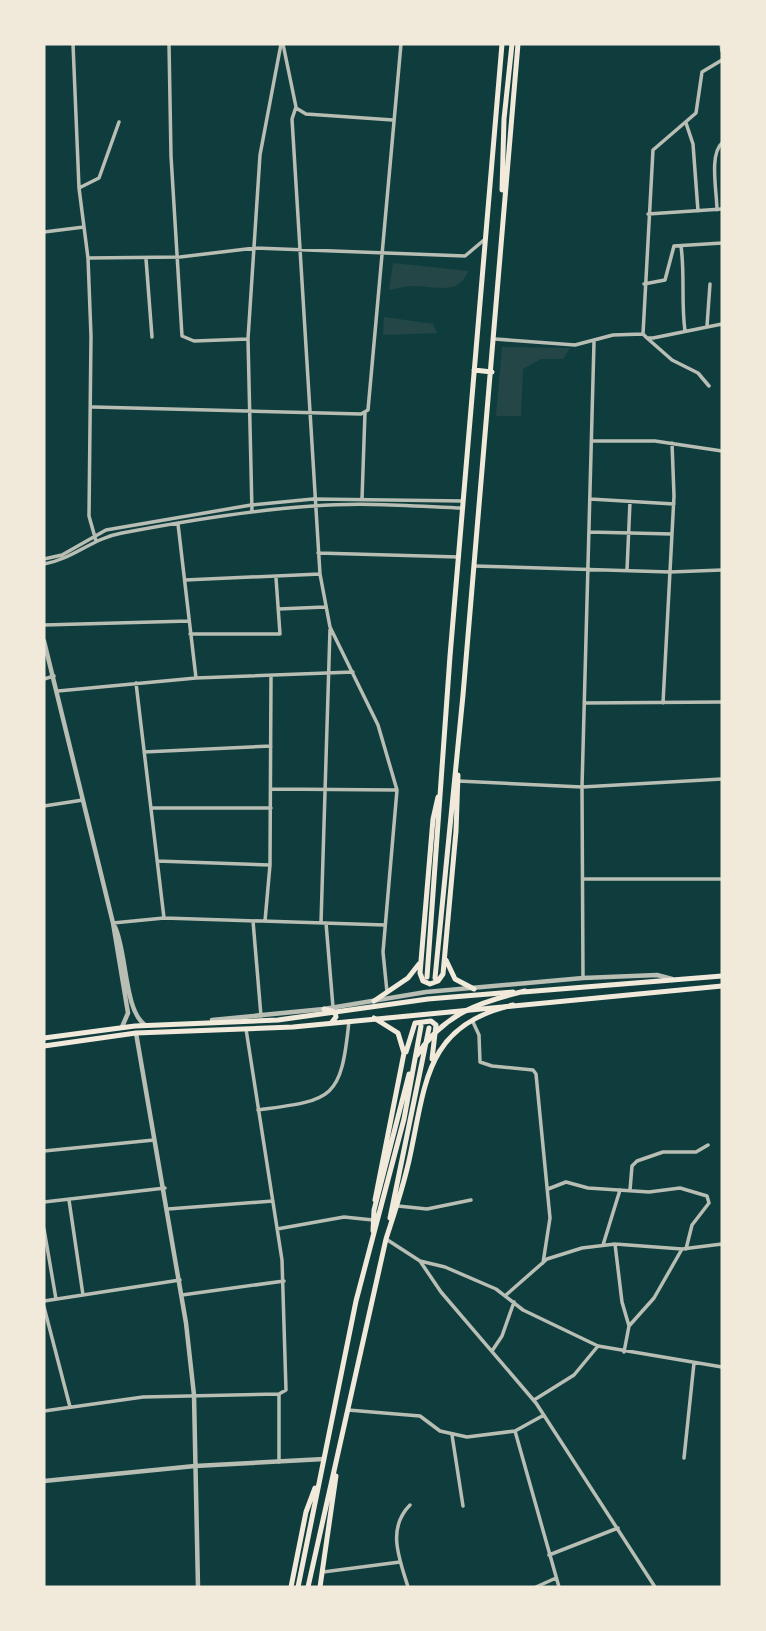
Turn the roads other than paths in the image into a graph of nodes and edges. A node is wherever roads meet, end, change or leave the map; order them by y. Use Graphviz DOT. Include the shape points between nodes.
graph roads {
  1 [pos="73,44"];
  2 [pos="169,44"];
  3 [pos="282,44"];
  4 [pos="401,44"];
  5 [pos="512,44"];
  6 [pos="518,44"];
  7 [pos="721,44"];
  8 [pos="502,46"];
  9 [pos="722,51"];
  10 [pos="722,60"];
  11 [pos="296,107"];
  12 [pos="393,120"];
  13 [pos="119,122"];
  14 [pos="686,123"];
  15 [pos="722,143"];
  16 [pos="79,188"];
  17 [pos="504,204"];
  18 [pos="720,210"];
  19 [pos="698,211"];
  20 [pos="648,214"];
  21 [pos="84,227"];
  22 [pos="44,232"];
  23 [pos="484,240"];
  24 [pos="722,243"];
  25 [pos="681,246"];
  26 [pos="255,248"];
  27 [pos="299,248"];
  28 [pos="383,253"];
  29 [pos="180,257"];
  30 [pos="88,258"];
  31 [pos="145,258"];
  32 [pos="644,284"];
  33 [pos="710,284"];
  34 [pos="722,324"];
  35 [pos="707,326"];
  36 [pos="685,331"];
  37 [pos="645,336"];
  38 [pos="152,337"];
  39 [pos="248,339"];
  40 [pos="495,339"];
  41 [pos="594,342"];
  42 [pos="474,370"];
  43 [pos="492,372"];
  44 [pos="709,386"];
  45 [pos="93,407"];
  46 [pos="247,412"];
  47 [pos="366,412"];
  48 [pos="309,413"];
  49 [pos="591,441"];
  50 [pos="672,443"];
  51 [pos="722,451"];
  52 [pos="313,499"];
  53 [pos="362,499"];
  54 [pos="590,499"];
  55 [pos="630,502"];
  56 [pos="674,504"];
  57 [pos="251,505"];
  58 [pos="314,505"];
  59 [pos="463,505"];
  60 [pos="252,512"];
  61 [pos="178,524"];
  62 [pos="589,532"];
  63 [pos="629,533"];
  64 [pos="672,534"];
  65 [pos="94,535"];
  66 [pos="96,541"];
  67 [pos="318,553"];
  68 [pos="459,557"];
  69 [pos="44,561"];
  70 [pos="474,566"];
  71 [pos="587,570"];
  72 [pos="626,570"];
  73 [pos="722,570"];
  74 [pos="670,572"];
  75 [pos="320,574"];
  76 [pos="276,578"];
  77 [pos="184,580"];
  78 [pos="325,607"];
  79 [pos="278,610"];
  80 [pos="188,621"];
  81 [pos="44,625"];
  82 [pos="330,627"];
  83 [pos="190,635"];
  84 [pos="44,641"];
  85 [pos="450,656"];
  86 [pos="466,659"];
  87 [pos="354,672"];
  88 [pos="327,673"];
  89 [pos="54,676"];
  90 [pos="271,676"];
  91 [pos="44,678"];
  92 [pos="195,678"];
  93 [pos="136,683"];
  94 [pos="58,691"];
  95 [pos="722,702"];
  96 [pos="584,703"];
  97 [pos="663,703"];
  98 [pos="271,746"];
  99 [pos="144,752"];
  100 [pos="456,763"];
  101 [pos="722,779"];
  102 [pos="458,781"];
  103 [pos="582,787"];
  104 [pos="271,789"];
  105 [pos="397,790"];
  106 [pos="440,790"];
  107 [pos="324,792"];
  108 [pos="83,800"];
  109 [pos="44,806"];
  110 [pos="150,808"];
  111 [pos="271,808"];
  112 [pos="157,861"];
  113 [pos="270,864"];
  114 [pos="585,879"];
  115 [pos="722,879"];
  116 [pos="164,918"];
  117 [pos="253,921"];
  118 [pos="265,921"];
  119 [pos="113,923"];
  120 [pos="324,923"];
  121 [pos="385,925"];
  122 [pos="445,953"];
  123 [pos="422,954"];
  124 [pos="722,976"];
  125 [pos="427,978"];
  126 [pos="435,978"];
  127 [pos="583,978"];
  128 [pos="125,979"];
  129 [pos="677,980"];
  130 [pos="722,986"];
  131 [pos="474,989"];
  132 [pos="525,991"];
  133 [pos="388,995"];
  134 [pos="374,1001"];
  135 [pos="513,1005"];
  136 [pos="333,1007"];
  137 [pos="324,1009"];
  138 [pos="261,1016"];
  139 [pos="374,1018"];
  140 [pos="471,1019"];
  141 [pos="349,1021"];
  142 [pos="329,1023"];
  143 [pos="183,1024"];
  144 [pos="145,1025"];
  145 [pos="421,1026"];
  146 [pos="122,1027"];
  147 [pos="429,1028"];
  148 [pos="246,1029"];
  149 [pos="135,1030"];
  150 [pos="44,1038"];
  151 [pos="44,1046"];
  152 [pos="404,1060"];
  153 [pos="427,1079"];
  154 [pos="258,1110"];
  155 [pos="156,1140"];
  156 [pos="708,1145"];
  157 [pos="44,1151"];
  158 [pos="165,1188"];
  159 [pos="548,1189"];
  160 [pos="620,1190"];
  161 [pos="630,1190"];
  162 [pos="69,1200"];
  163 [pos="471,1200"];
  164 [pos="273,1201"];
  165 [pos="44,1202"];
  166 [pos="398,1206"];
  167 [pos="168,1209"];
  168 [pos="374,1210"];
  169 [pos="373,1220"];
  170 [pos="44,1229"];
  171 [pos="277,1229"];
  172 [pos="375,1234"];
  173 [pos="386,1237"];
  174 [pos="615,1244"];
  175 [pos="722,1244"];
  176 [pos="604,1245"];
  177 [pos="684,1249"];
  178 [pos="420,1261"];
  179 [pos="543,1263"];
  180 [pos="180,1280"];
  181 [pos="284,1281"];
  182 [pos="83,1295"];
  183 [pos="506,1295"];
  184 [pos="183,1296"];
  185 [pos="56,1299"];
  186 [pos="44,1301"];
  187 [pos="514,1302"];
  188 [pos="44,1307"];
  189 [pos="629,1326"];
  190 [pos="598,1346"];
  191 [pos="492,1351"];
  192 [pos="624,1352"];
  193 [pos="694,1363"];
  194 [pos="722,1367"];
  195 [pos="279,1394"];
  196 [pos="194,1395"];
  197 [pos="534,1400"];
  198 [pos="70,1407"];
  199 [pos="348,1410"];
  200 [pos="44,1411"];
  201 [pos="544,1415"];
  202 [pos="515,1431"];
  203 [pos="452,1435"];
  204 [pos="684,1458"];
  205 [pos="324,1460"];
  206 [pos="337,1460"];
  207 [pos="279,1462"];
  208 [pos="195,1466"];
  209 [pos="320,1475"];
  210 [pos="44,1481"];
  211 [pos="410,1505"];
  212 [pos="463,1506"];
  213 [pos="618,1528"];
  214 [pos="549,1555"];
  215 [pos="400,1562"];
  216 [pos="323,1572"];
  217 [pos="556,1578"];
  218 [pos="198,1587"];
  219 [pos="292,1587"];
  220 [pos="298,1587"];
  221 [pos="308,1587"];
  222 [pos="320,1587"];
  223 [pos="408,1587"];
  224 [pos="536,1587"];
  225 [pos="559,1587"];
  226 [pos="655,1587"];
  1 -- 16 [label="street"];
  2 -- 29 [label="street" via="171,156"];
  3 -- 11 [label="street"];
  3 -- 26 [label="street" via="260,155"];
  4 -- 12 [label="street"];
  5 -- 17 [label="main road" via="502,160"];
  6 -- 17 [label="main road"];
  7 -- 9 [label="street"];
  8 -- 23 [label="main road"];
  10 -- 14 [label="street" via="702,72 698,105"];
  11 -- 12 [label="street" via="306,114"];
  11 -- 27 [label="street" via="292,119"];
  12 -- 28 [label="street"];
  13 -- 16 [label="street" via="99,178"];
  14 -- 19 [label="street" via="693,144"];
  14 -- 20 [label="street" via="653,150"];
  15 -- 18 [label="street" via="716,157"];
  16 -- 21 [label="street"];
  17 -- 40 [label="main road"];
  18 -- 19 [label="street"];
  19 -- 20 [label="street"];
  20 -- 32 [label="street"];
  21 -- 22 [label="street"];
  21 -- 30 [label="street"];
  23 -- 28 [label="street" via="465,256"];
  23 -- 42 [label="main road"];
  24 -- 25 [label="street"];
  25 -- 32 [label="street" via="674,247 665,280"];
  25 -- 36 [label="street"];
  26 -- 27 [label="street"];
  26 -- 29 [label="street"];
  26 -- 39 [label="street"];
  27 -- 28 [label="street"];
  27 -- 48 [label="street"];
  28 -- 47 [label="street"];
  29 -- 31 [label="street"];
  29 -- 39 [label="street" via="182,336 194,341"];
  30 -- 31 [label="street"];
  30 -- 45 [label="street"];
  31 -- 38 [label="street"];
  32 -- 37 [label="street"];
  33 -- 35 [label="street"];
  34 -- 35 [label="street"];
  35 -- 36 [label="street"];
  36 -- 37 [label="street"];
  37 -- 41 [label="street" via="613,335"];
  37 -- 44 [label="street"];
  39 -- 46 [label="street"];
  40 -- 41 [label="street" via="575,345"];
  40 -- 43 [label="main road"];
  41 -- 49 [label="street"];
  42 -- 43 [label="main road"];
  42 -- 59 [label="main road"];
  43 -- 70 [label="main road"];
  45 -- 46 [label="street"];
  45 -- 65 [label="street" via="89,508"];
  46 -- 48 [label="street"];
  46 -- 57 [label="street"];
  47 -- 48 [label="street"];
  47 -- 53 [label="street"];
  48 -- 52 [label="street"];
  49 -- 50 [label="street"];
  49 -- 54 [label="street"];
  50 -- 51 [label="street"];
  50 -- 56 [label="street"];
  52 -- 53 [label="street"];
  52 -- 57 [label="street"];
  52 -- 58 [label="street"];
  53 -- 59 [label="street"];
  54 -- 55 [label="street"];
  54 -- 62 [label="street"];
  55 -- 56 [label="street"];
  55 -- 63 [label="street"];
  56 -- 64 [label="street"];
  57 -- 60 [label="street"];
  57 -- 65 [label="street"];
  58 -- 59 [label="street"];
  58 -- 60 [label="street"];
  58 -- 67 [label="street"];
  59 -- 68 [label="main road"];
  60 -- 61 [label="street"];
  61 -- 66 [label="street"];
  61 -- 77 [label="street"];
  62 -- 63 [label="street"];
  62 -- 71 [label="street"];
  63 -- 64 [label="street"];
  63 -- 72 [label="street"];
  64 -- 74 [label="street"];
  65 -- 66 [label="street"];
  65 -- 69 [label="street"];
  66 -- 69 [label="street" via="68,558"];
  67 -- 68 [label="street"];
  67 -- 75 [label="street"];
  68 -- 85 [label="main road"];
  70 -- 71 [label="street"];
  70 -- 86 [label="main road"];
  71 -- 72 [label="street"];
  71 -- 96 [label="street"];
  72 -- 74 [label="street"];
  73 -- 74 [label="street"];
  74 -- 97 [label="street"];
  75 -- 76 [label="street"];
  75 -- 78 [label="street"];
  76 -- 77 [label="street"];
  76 -- 79 [label="street"];
  77 -- 80 [label="street"];
  78 -- 79 [label="street"];
  78 -- 82 [label="street"];
  79 -- 83 [label="street" via="280,634"];
  80 -- 81 [label="street"];
  80 -- 83 [label="street"];
  82 -- 87 [label="street"];
  82 -- 88 [label="street"];
  83 -- 92 [label="street"];
  84 -- 89 [label="street"];
  85 -- 86 [label="main road"];
  85 -- 106 [label="main road"];
  86 -- 100 [label="main road"];
  87 -- 88 [label="street"];
  87 -- 105 [label="street" via="386,744"];
  88 -- 90 [label="street"];
  88 -- 107 [label="street"];
  89 -- 91 [label="street"];
  89 -- 94 [label="street"];
  90 -- 92 [label="street"];
  90 -- 98 [label="street"];
  92 -- 93 [label="street"];
  93 -- 94 [label="street"];
  93 -- 99 [label="street"];
  94 -- 108 [label="street"];
  95 -- 97 [label="street"];
  96 -- 97 [label="street"];
  96 -- 103 [label="street"];
  98 -- 99 [label="street"];
  98 -- 104 [label="street"];
  99 -- 110 [label="street"];
  100 -- 102 [label="main road"];
  100 -- 126 [label="main road"];
  101 -- 103 [label="street"];
  102 -- 103 [label="street"];
  102 -- 122 [label="main road"];
  103 -- 114 [label="street"];
  104 -- 107 [label="street"];
  104 -- 111 [label="street"];
  105 -- 107 [label="street"];
  105 -- 121 [label="street"];
  106 -- 123 [label="main road" via="433,819"];
  106 -- 125 [label="main road"];
  107 -- 120 [label="street"];
  108 -- 109 [label="street"];
  108 -- 119 [label="street"];
  110 -- 111 [label="street"];
  110 -- 112 [label="street"];
  111 -- 113 [label="street"];
  112 -- 113 [label="street"];
  112 -- 116 [label="street"];
  113 -- 118 [label="street"];
  114 -- 115 [label="street"];
  114 -- 127 [label="street"];
  116 -- 117 [label="street"];
  116 -- 119 [label="street"];
  117 -- 118 [label="street"];
  117 -- 138 [label="street"];
  118 -- 120 [label="street"];
  119 -- 128 [label="street" via="122,946"];
  120 -- 121 [label="street"];
  120 -- 136 [label="street"];
  121 -- 133 [label="street" via="383,969"];
  122 -- 123 [label="main road" via="443,974 432,984 421,977"];
  122 -- 131 [label="main road" via="452,975"];
  123 -- 133 [label="main road" via="412,974"];
  124 -- 129 [label="main road"];
  127 -- 129 [label="street" via="657,975"];
  127 -- 131 [label="street"];
  128 -- 144 [label="street" via="134,1012"];
  128 -- 146 [label="street" via="128,1013"];
  129 -- 132 [label="main road"];
  130 -- 135 [label="main road"];
  131 -- 133 [label="street"];
  132 -- 143 [label="main road" via="278,1020"];
  132 -- 168 [label="main road" via="472,1006 428,1039 401,1097"];
  133 -- 134 [label="main road"];
  134 -- 136 [label="street"];
  135 -- 139 [label="main road"];
  135 -- 140 [label="main road"];
  136 -- 137 [label="street"];
  137 -- 138 [label="street"];
  137 -- 142 [label="main road" via="336,1014"];
  138 -- 143 [label="street"];
  139 -- 141 [label="main road"];
  139 -- 152 [label="main road" via="398,1033"];
  140 -- 153 [label="main road" via="439,1051"];
  140 -- 159 [label="street" via="479,1035 480,1062 536,1074"];
  141 -- 142 [label="main road"];
  141 -- 154 [label="street" via="336,1084 329,1094"];
  142 -- 148 [label="main road"];
  143 -- 144 [label="main road"];
  144 -- 149 [label="main road"];
  145 -- 172 [label="main road"];
  146 -- 149 [label="main road"];
  146 -- 150 [label="main road"];
  147 -- 173 [label="main road"];
  148 -- 149 [label="main road"];
  148 -- 154 [label="street"];
  149 -- 151 [label="main road"];
  149 -- 155 [label="street"];
  152 -- 153 [label="main road" via="415,1023 435,1023 437,1037"];
  152 -- 168 [label="main road" via="377,1177"];
  153 -- 166 [label="main road"];
  154 -- 164 [label="street"];
  155 -- 157 [label="street"];
  155 -- 158 [label="street"];
  156 -- 161 [label="street" via="696,1152 663,1152 637,1161 632,1166"];
  158 -- 162 [label="street"];
  158 -- 167 [label="street"];
  159 -- 160 [label="street" via="566,1182"];
  159 -- 179 [label="street" via="550,1224"];
  160 -- 161 [label="street"];
  160 -- 176 [label="street"];
  161 -- 177 [label="street" via="680,1188 707,1196 709,1203 692,1225"];
  162 -- 165 [label="street"];
  162 -- 182 [label="street"];
  163 -- 166 [label="street" via="427,1209"];
  164 -- 167 [label="street"];
  164 -- 171 [label="street"];
  166 -- 173 [label="main road"];
  167 -- 180 [label="street"];
  168 -- 169 [label="main road"];
  169 -- 171 [label="street" via="344,1216"];
  169 -- 172 [label="main road"];
  170 -- 185 [label="street"];
  171 -- 181 [label="street"];
  172 -- 205 [label="main road" via="356,1301"];
  173 -- 178 [label="street"];
  173 -- 199 [label="main road"];
  174 -- 176 [label="street"];
  174 -- 177 [label="street"];
  174 -- 189 [label="street"];
  175 -- 177 [label="street"];
  176 -- 179 [label="street" via="564,1253"];
  177 -- 189 [label="street" via="654,1298"];
  178 -- 183 [label="street" via="445,1267"];
  178 -- 191 [label="street" via="441,1293"];
  179 -- 183 [label="street"];
  180 -- 182 [label="street"];
  180 -- 184 [label="street"];
  181 -- 184 [label="street"];
  181 -- 195 [label="street" via="288,1384"];
  182 -- 185 [label="street"];
  183 -- 187 [label="street"];
  184 -- 196 [label="street"];
  185 -- 186 [label="street"];
  187 -- 190 [label="street"];
  187 -- 191 [label="street"];
  188 -- 198 [label="street"];
  189 -- 192 [label="street"];
  190 -- 192 [label="street"];
  190 -- 197 [label="street" via="574,1374"];
  191 -- 197 [label="street"];
  192 -- 193 [label="street"];
  193 -- 194 [label="street"];
  193 -- 204 [label="street"];
  195 -- 196 [label="street"];
  195 -- 207 [label="street"];
  196 -- 198 [label="street" via="144,1396"];
  196 -- 208 [label="street"];
  197 -- 201 [label="street"];
  198 -- 200 [label="street"];
  199 -- 203 [label="street" via="420,1416"];
  199 -- 206 [label="main road"];
  201 -- 202 [label="street"];
  201 -- 213 [label="street"];
  202 -- 203 [label="street"];
  202 -- 214 [label="street"];
  203 -- 212 [label="street"];
  205 -- 207 [label="street"];
  205 -- 209 [label="main road"];
  206 -- 216 [label="main road"];
  206 -- 221 [label="main road"];
  207 -- 208 [label="street"];
  208 -- 210 [label="street"];
  208 -- 218 [label="street"];
  209 -- 219 [label="main road" via="306,1512"];
  209 -- 220 [label="main road"];
  211 -- 215 [label="street" via="397,1524"];
  213 -- 214 [label="street"];
  213 -- 226 [label="street"];
  214 -- 217 [label="street"];
  215 -- 216 [label="street"];
  215 -- 223 [label="street"];
  216 -- 222 [label="main road"];
  217 -- 224 [label="street"];
  217 -- 225 [label="street"];
}
